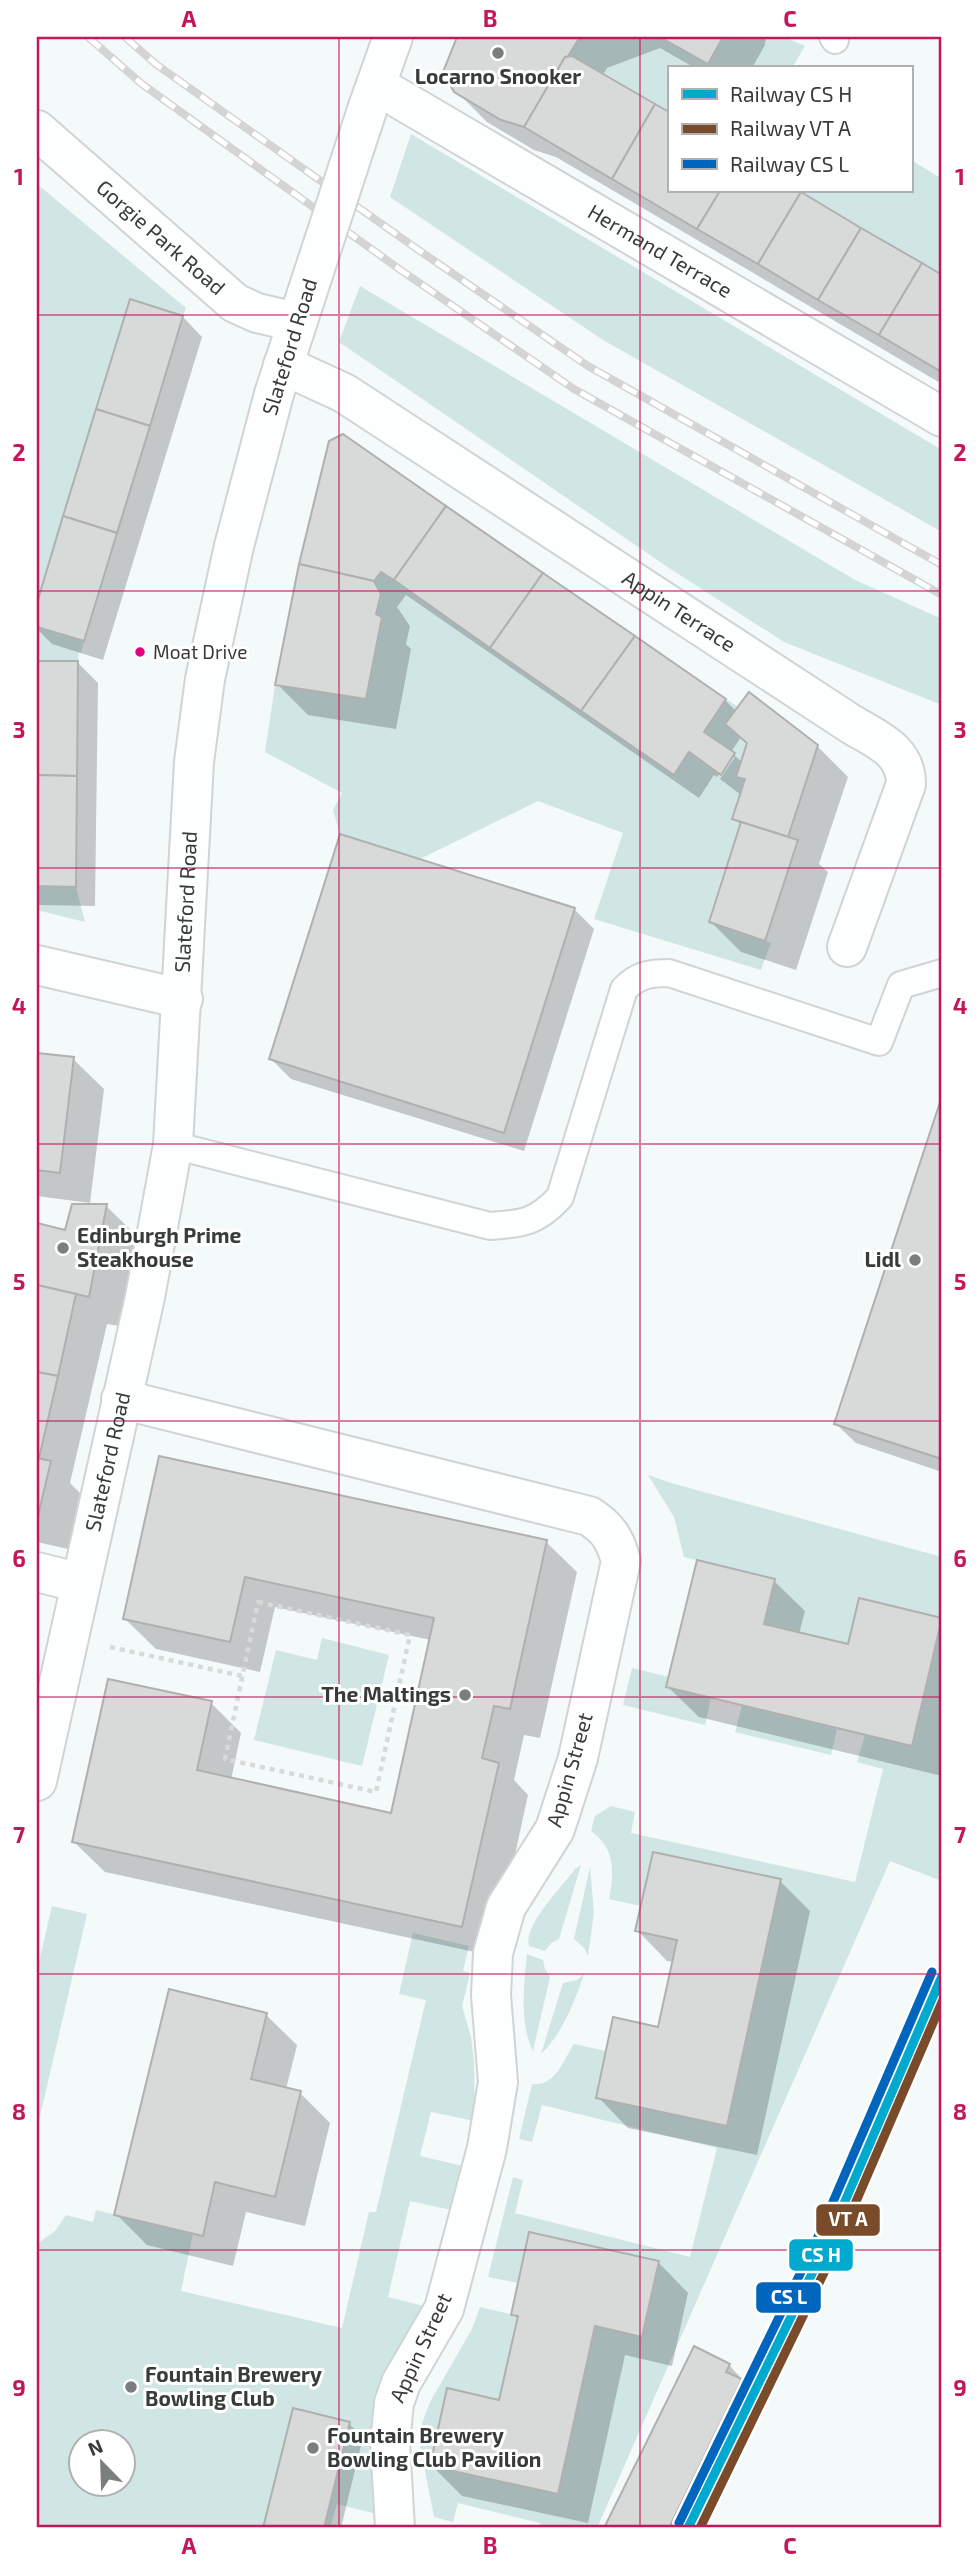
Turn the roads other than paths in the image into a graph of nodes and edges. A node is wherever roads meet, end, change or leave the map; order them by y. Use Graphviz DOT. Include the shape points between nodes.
graph roads {
  1 [pos="386,40"];
  2 [pos="372,96"];
  3 [pos="37,131"];
  4 [pos="301,307"];
  5 [pos="283,365"];
  6 [pos="942,417"];
  7 [pos="847,947"];
  8 [pos="37,965"];
  9 [pos="942,974"];
  10 [pos="183,999"];
  11 [pos="173,1145"];
  12 [pos="121,1399"];
  13 [pos="37,1572"];
  14 [pos="81,1583"];
  15 [pos="37,1781"];
  16 [pos="395,2528"];
  1 -- 2 [label="street, Slateford Road"];
  2 -- 4 [label="street, Slateford Road, bridge"];
  2 -- 6 [label="street, Hermand Terrace"];
  3 -- 4 [label="street, Gorgie Park Road" via="235,303 257,313"];
  4 -- 5 [label="street, Slateford Road"];
  5 -- 7 [label="street, Appin Terrace" via="344,393 892,748 902,760 906,784"];
  5 -- 10 [label="street, Slateford Road" via="234,546 205,679 194,762"];
  8 -- 10 [label="street"];
  9 -- 11 [label="lane" via="901,985 879,1042 669,973 635,978 624,989 560,1197 545,1213 519,1224 490,1226"];
  10 -- 11 [label="street, Slateford Road"];
  11 -- 12 [label="street, Slateford Road"];
  12 -- 14 [label="street, Slateford Road"];
  12 -- 16 [label="street, Appin Street" via="589,1516 605,1526 621,1561 578,1758 555,1829 506,1907 494,1953 491,1995 498,2082 487,2148 444,2309 394,2403 390,2443"];
  13 -- 14 [label="street"];
  14 -- 15 [label="street, Slateford Road"];
}
